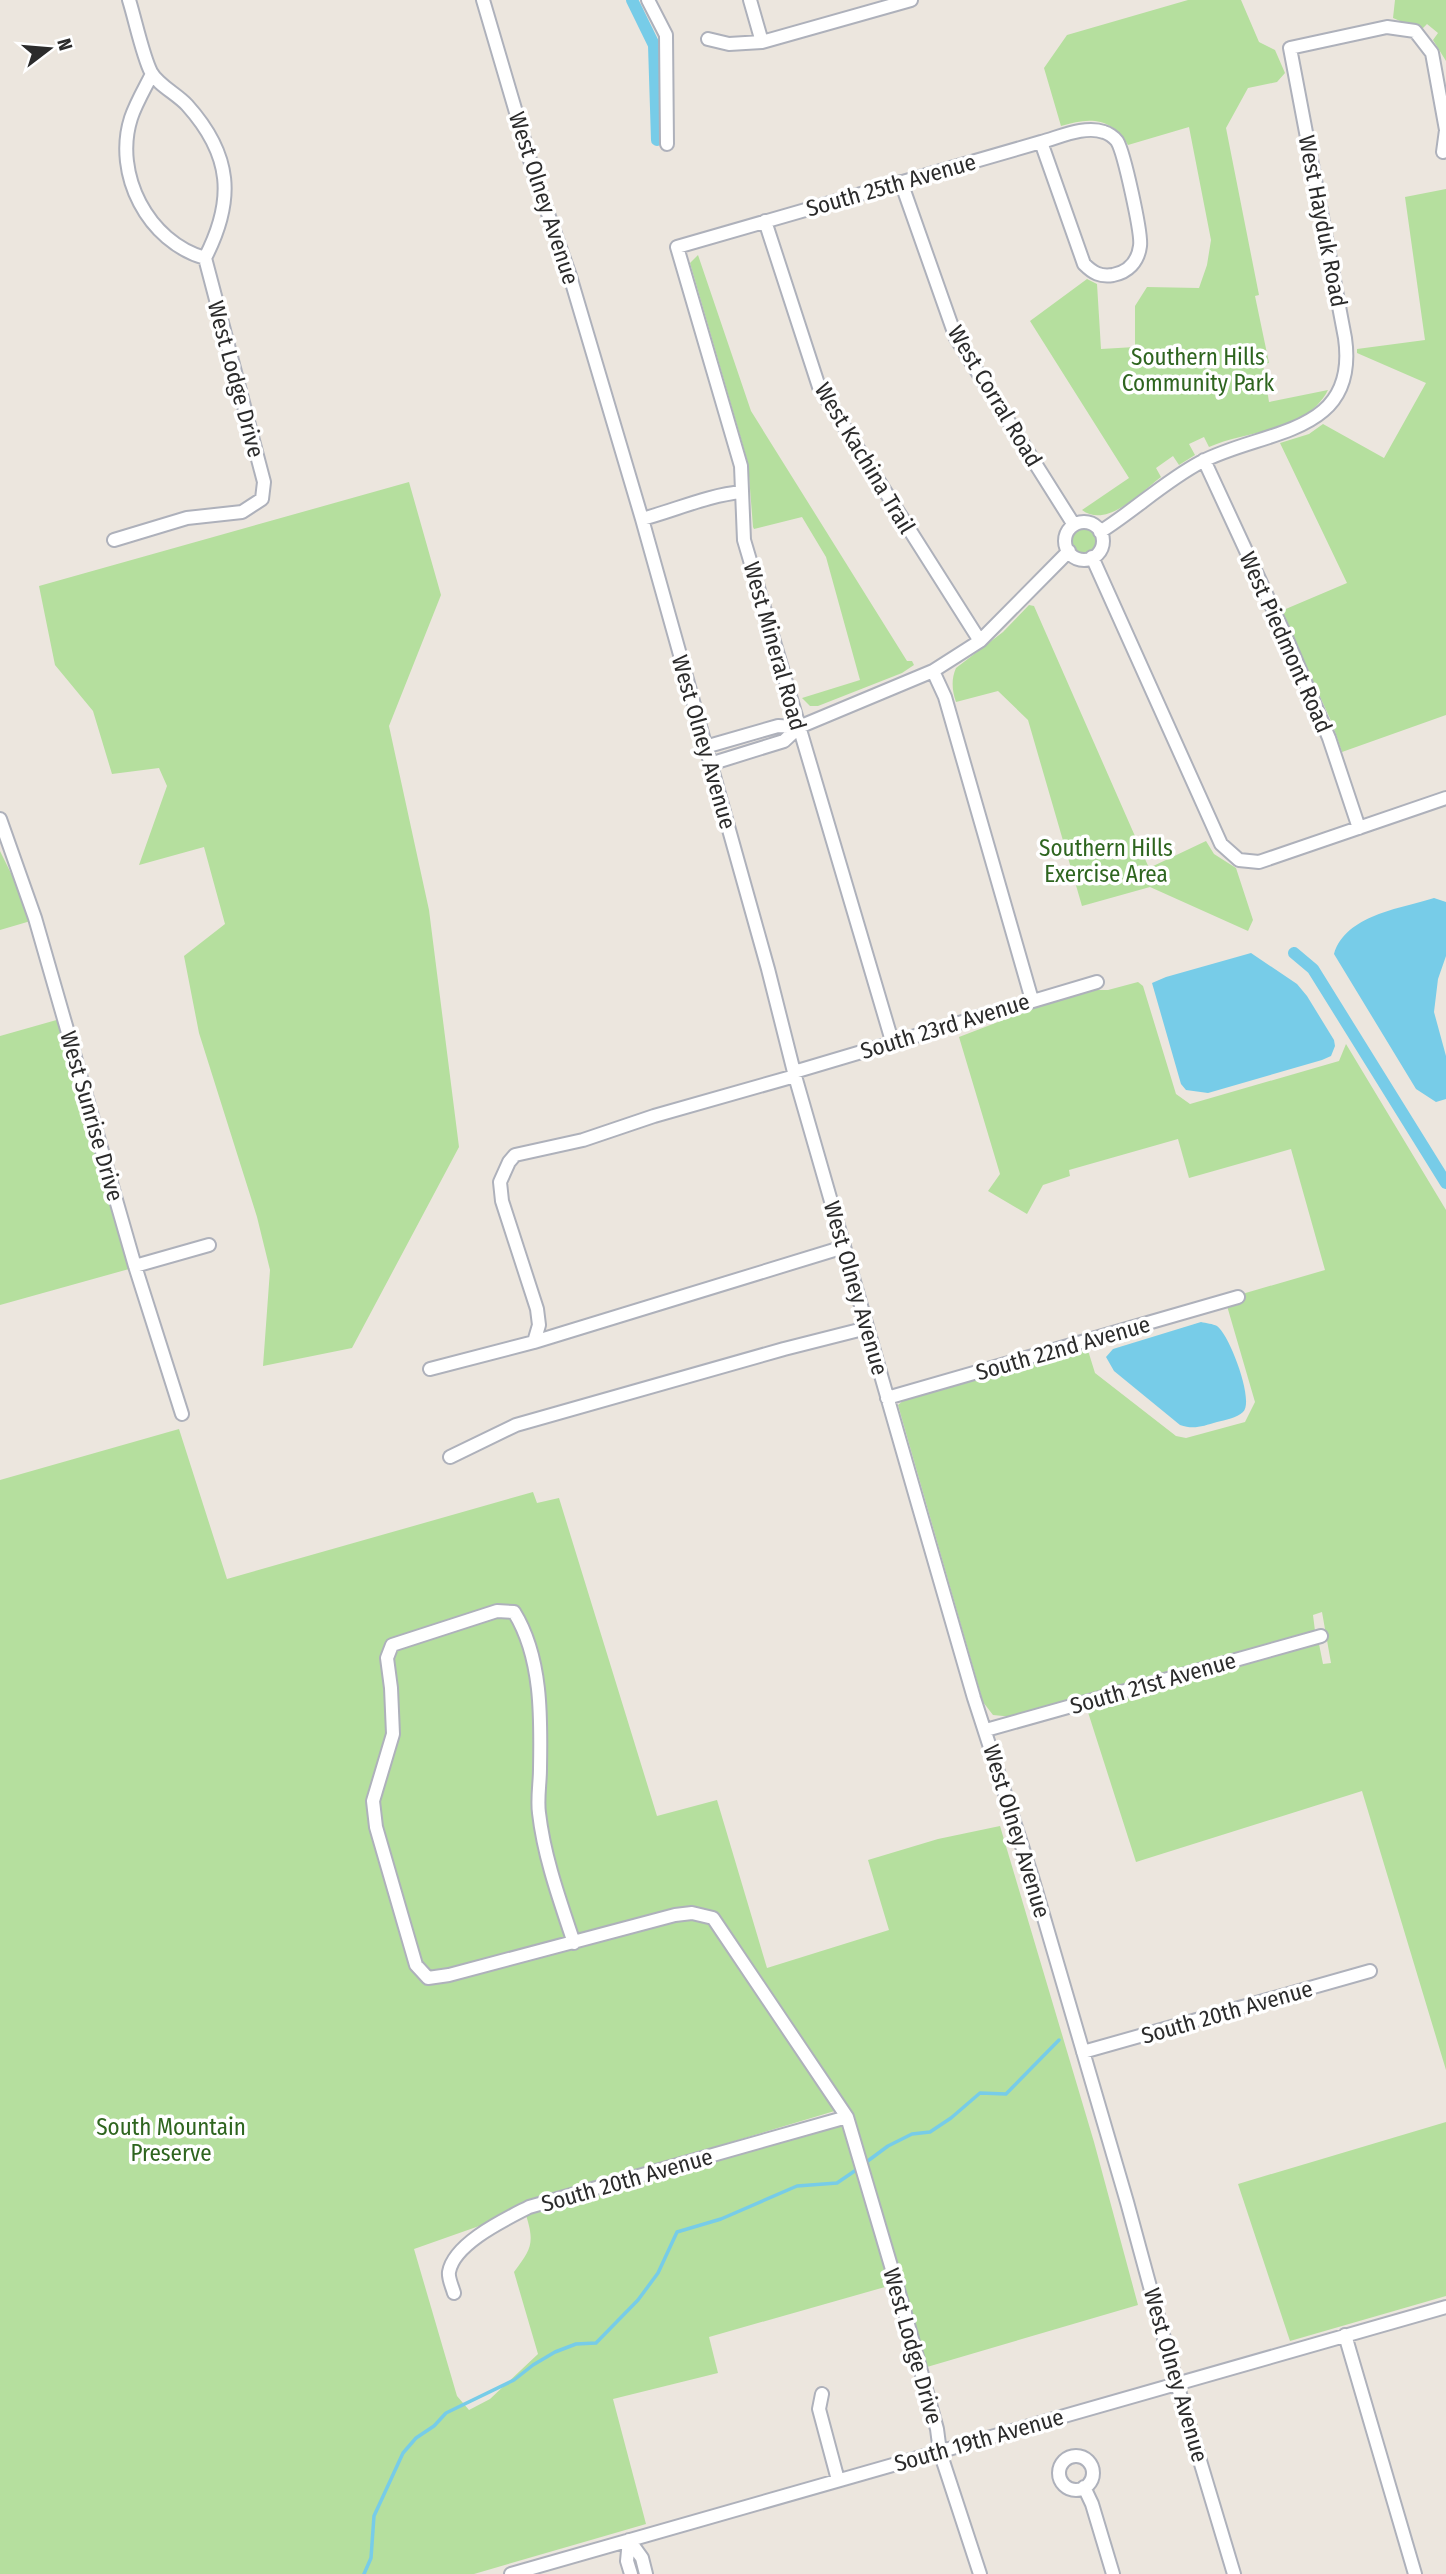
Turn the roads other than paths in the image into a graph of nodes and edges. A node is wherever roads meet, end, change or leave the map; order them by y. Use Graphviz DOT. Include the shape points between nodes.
graph roads {
  1 [pos="129,0"];
  2 [pos="483,0"];
  3 [pos="648,0"];
  4 [pos="750,0"];
  5 [pos="910,0"];
  6 [pos="708,39"];
  7 [pos="762,42"];
  8 [pos="152,74"];
  9 [pos="1041,142"];
  10 [pos="667,144"];
  11 [pos="1443,152"];
  12 [pos="901,182"];
  13 [pos="765,221"];
  14 [pos="677,247"];
  15 [pos="205,258"];
  16 [pos="1204,460"];
  17 [pos="742,492"];
  18 [pos="642,519"];
  19 [pos="1074,525"];
  20 [pos="1100,531"];
  21 [pos="114,540"];
  22 [pos="1069,551"];
  23 [pos="1093,557"];
  24 [pos="979,641"];
  25 [pos="933,671"];
  26 [pos="799,727"];
  27 [pos="756,733"];
  28 [pos="705,747"];
  29 [pos="760,749"];
  30 [pos="710,764"];
  31 [pos="1446,798"];
  32 [pos="0,819"];
  33 [pos="1359,828"];
  34 [pos="1097,982"];
  35 [pos="1032,1000"];
  36 [pos="892,1041"];
  37 [pos="795,1074"];
  38 [pos="209,1245"];
  39 [pos="844,1247"];
  40 [pos="135,1266"];
  41 [pos="1238,1297"];
  42 [pos="867,1328"];
  43 [pos="534,1342"];
  44 [pos="430,1369"];
  45 [pos="887,1398"];
  46 [pos="183,1414"];
  47 [pos="450,1457"];
  48 [pos="1321,1636"];
  49 [pos="986,1730"];
  50 [pos="574,1943"];
  51 [pos="1370,1971"];
  52 [pos="1083,2052"];
  53 [pos="847,2117"];
  54 [pos="454,2292"];
  55 [pos="1446,2307"];
  56 [pos="1345,2335"];
  57 [pos="1178,2383"];
  58 [pos="822,2394"];
  59 [pos="940,2452"];
  60 [pos="838,2480"];
  61 [pos="1084,2487"];
  62 [pos="629,2540"];
  63 [pos="511,2574"];
  64 [pos="631,2574"];
  65 [pos="646,2574"];
  66 [pos="980,2574"];
  67 [pos="1112,2574"];
  68 [pos="1234,2574"];
  69 [pos="1415,2574"];
  1 -- 8 [label="street"];
  2 -- 18 [label="street, West Olney Avenue"];
  3 -- 10 [label="street" via="666,35"];
  4 -- 7 [label="street"];
  5 -- 7 [label="street"];
  6 -- 7 [label="street" via="729,44"];
  8 -- 15 [label="street" via="186,103 207,129 221,160 226,201"];
  8 -- 15 [label="street" via="130,118 125,164 142,210 157,231"];
  9 -- 9 [label="street, South 25th Avenue" via="1088,129 1106,132 1117,141 1141,240 1133,264 1119,273 1101,276 1084,264"];
  9 -- 12 [label="street, South 25th Avenue"];
  11 -- 16 [label="street, West Hayduk Road" via="1446,130 1432,53 1415,31 1387,27 1290,48 1349,362 1338,394 1326,411 1301,426"];
  12 -- 13 [label="street, South 25th Avenue"];
  12 -- 19 [label="street, West Corral Road" via="956,338"];
  13 -- 14 [label="street, South 25th Avenue"];
  13 -- 24 [label="street, West Kachina Trail" via="819,387"];
  14 -- 17 [label="street, West Mineral Road" via="741,466"];
  15 -- 21 [label="street, West Lodge Drive" via="264,482 262,499 242,512 187,518"];
  16 -- 20 [label="street"];
  16 -- 33 [label="street, West Piedmont Road" via="1329,738"];
  17 -- 18 [label="street" via="721,494"];
  17 -- 26 [label="street, West Mineral Road" via="744,540"];
  18 -- 28 [label="street, West Olney Avenue"];
  19 -- 20 [label="street" via="1087,522"];
  19 -- 22 [label="street" via="1066,534"];
  20 -- 23 [label="street" via="1101,550"];
  22 -- 23 [label="street" via="1075,557"];
  22 -- 24 [label="street"];
  23 -- 33 [label="street" via="1220,844 1240,860 1259,862"];
  24 -- 25 [label="street"];
  25 -- 26 [label="street"];
  25 -- 35 [label="street"];
  26 -- 27 [label="street" via="778,726"];
  26 -- 29 [label="street" via="784,741"];
  26 -- 36 [label="street, West Mineral Road"];
  27 -- 28 [label="street"];
  27 -- 29 [label="street"];
  28 -- 30 [label="street, West Olney Avenue"];
  29 -- 30 [label="street"];
  30 -- 37 [label="street, West Olney Avenue"];
  31 -- 33 [label="street"];
  32 -- 40 [label="street, West Sunrise Drive" via="35,918"];
  34 -- 35 [label="street, South 23rd Avenue"];
  35 -- 36 [label="street, South 23rd Avenue"];
  36 -- 37 [label="street, South 23rd Avenue"];
  37 -- 39 [label="street, West Olney Avenue"];
  37 -- 43 [label="street, South 23rd Avenue" via="583,1140 515,1155 500,1182 537,1309"];
  38 -- 40 [label="street"];
  39 -- 42 [label="street, West Olney Avenue"];
  39 -- 43 [label="street"];
  40 -- 46 [label="street, West Sunrise Drive"];
  41 -- 45 [label="street, South 22nd Avenue"];
  42 -- 45 [label="street, West Olney Avenue"];
  42 -- 47 [label="street" via="516,1425"];
  43 -- 44 [label="street"];
  45 -- 49 [label="street, West Olney Avenue"];
  48 -- 49 [label="street, South 21st Avenue"];
  49 -- 52 [label="street, West Olney Avenue"];
  50 -- 50 [label="street" via="428,1978 416,1965 376,1827 373,1801 393,1734 387,1658 391,1645 497,1611 514,1612 524,1628 538,1681 539,1811 553,1878"];
  50 -- 53 [label="street, West Lodge Drive" via="675,1915 713,1918"];
  51 -- 52 [label="street, South 20th Avenue"];
  52 -- 57 [label="street, West Olney Avenue"];
  53 -- 54 [label="street, South 20th Avenue" via="529,2207 468,2243 451,2264 448,2275"];
  53 -- 59 [label="street, West Lodge Drive"];
  55 -- 56 [label="street, South 19th Avenue"];
  56 -- 57 [label="street, South 19th Avenue"];
  56 -- 69 [label="street"];
  57 -- 59 [label="street, South 19th Avenue"];
  57 -- 68 [label="street, West Olney Avenue"];
  58 -- 60 [label="street" via="819,2409"];
  59 -- 60 [label="street, South 19th Avenue"];
  59 -- 66 [label="street, West Lodge Drive"];
  60 -- 62 [label="street, South 19th Avenue"];
  61 -- 67 [label="street"];
  62 -- 63 [label="street, South 19th Avenue"];
  62 -- 64 [label="street"];
  62 -- 65 [label="street" via="642,2558"];
}
